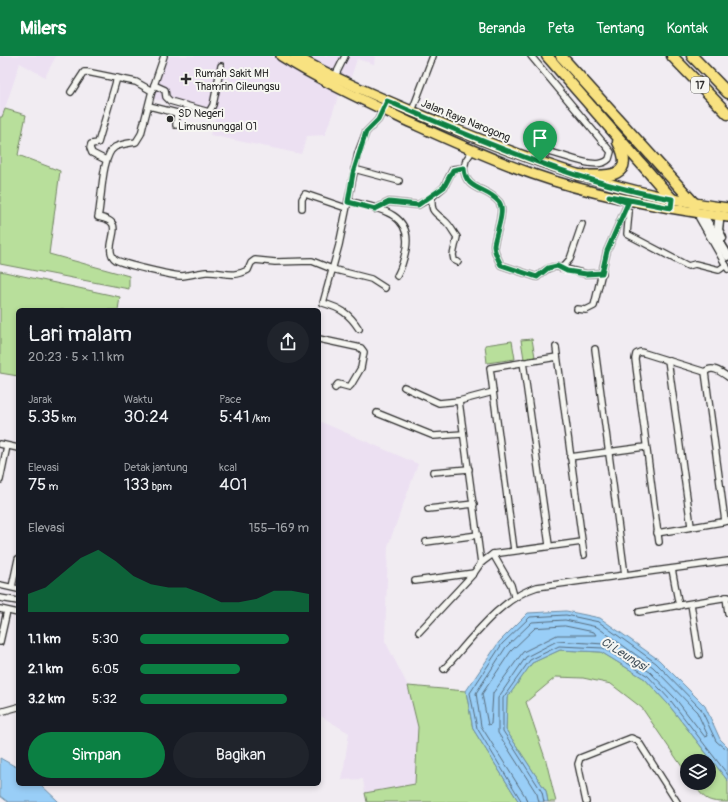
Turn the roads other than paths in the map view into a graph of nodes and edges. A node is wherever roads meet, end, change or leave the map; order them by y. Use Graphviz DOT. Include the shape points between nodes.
graph roads {
  1 [pos="164,56"];
  2 [pos="281,56"];
  3 [pos="295,56"];
  4 [pos="344,56"];
  5 [pos="433,56"];
  6 [pos="531,56"];
  7 [pos="547,56"];
  8 [pos="561,56"];
  9 [pos="672,56"];
  10 [pos="692,56"];
  11 [pos="221,66"];
  12 [pos="117,78"];
  13 [pos="332,81"];
  14 [pos="153,88"];
  15 [pos="71,92"];
  16 [pos="728,93"];
  17 [pos="387,101"];
  18 [pos="149,106"];
  19 [pos="383,110"];
  20 [pos="412,111"];
  21 [pos="728,114"];
  22 [pos="176,124"];
  23 [pos="612,131"];
  24 [pos="473,150"];
  25 [pos="106,160"];
  26 [pos="540,162"];
  27 [pos="464,168"];
  28 [pos="354,169"];
  29 [pos="578,175"];
  30 [pos="399,181"];
  31 [pos="609,196"];
  32 [pos="432,197"];
  33 [pos="348,202"];
  34 [pos="672,204"];
  35 [pos="627,207"];
  36 [pos="302,208"];
  37 [pos="346,208"];
  38 [pos="728,208"];
  39 [pos="375,209"];
  40 [pos="698,213"];
  41 [pos="728,217"];
  42 [pos="723,221"];
  43 [pos="582,224"];
  44 [pos="728,248"];
  45 [pos="728,256"];
  46 [pos="458,262"];
  47 [pos="727,267"];
  48 [pos="562,268"];
  49 [pos="332,269"];
  50 [pos="602,273"];
  51 [pos="397,276"];
  52 [pos="385,288"];
  53 [pos="577,309"];
  54 [pos="359,329"];
  55 [pos="321,339"];
  56 [pos="556,347"];
  57 [pos="595,349"];
  58 [pos="557,357"];
  59 [pos="668,360"];
  60 [pos="523,362"];
  61 [pos="705,372"];
  62 [pos="728,377"];
  63 [pos="404,387"];
  64 [pos="335,388"];
  65 [pos="493,392"];
  66 [pos="459,401"];
  67 [pos="377,413"];
  68 [pos="463,434"];
  69 [pos="0,444"];
  70 [pos="7,446"];
  71 [pos="645,447"];
  72 [pos="16,448"];
  73 [pos="608,451"];
  74 [pos="570,457"];
  75 [pos="469,469"];
  76 [pos="433,472"];
  77 [pos="0,480"];
  78 [pos="474,504"];
  79 [pos="428,509"];
  80 [pos="727,521"];
  81 [pos="691,526"];
  82 [pos="657,532"];
  83 [pos="478,535"];
  84 [pos="426,542"];
  85 [pos="582,542"];
  86 [pos="659,542"];
  87 [pos="549,545"];
  88 [pos="514,550"];
  89 [pos="493,554"];
  90 [pos="584,555"];
  91 [pos="728,561"];
  92 [pos="481,563"];
  93 [pos="672,569"];
  94 [pos="474,573"];
  95 [pos="625,575"];
  96 [pos="414,581"];
  97 [pos="0,585"];
  98 [pos="15,588"];
  99 [pos="514,596"];
  100 [pos="727,597"];
  101 [pos="0,598"];
  102 [pos="16,602"];
  103 [pos="691,604"];
  104 [pos="679,606"];
  105 [pos="0,609"];
  106 [pos="7,611"];
  107 [pos="639,612"];
  108 [pos="16,613"];
  109 [pos="728,613"];
  110 [pos="419,632"];
  111 [pos="0,642"];
  112 [pos="699,655"];
  113 [pos="444,669"];
  114 [pos="16,708"];
  115 [pos="0,712"];
  116 [pos="586,802"];
  117 [pos="677,802"];
  1 -- 14 [label="street"];
  2 -- 13 [label="main road, Jalan Raya Narogong"];
  3 -- 13 [label="main road, Jalan Raya Narogong"];
  4 -- 13 [label="street"];
  5 -- 20 [label="street"];
  6 -- 26 [label="street" via="611,152 609,159 602,163 584,162 548,152"];
  7 -- 23 [label="highway"];
  8 -- 40 [label="highway"];
  9 -- 21 [label="highway, 17"];
  10 -- 16 [label="highway, 17"];
  11 -- 14 [label="street" via="210,112 170,101 165,90"];
  12 -- 14 [label="street"];
  12 -- 15 [label="street" via="84,72"];
  12 -- 25 [label="street" via="98,143 91,144 90,148 92,153"];
  13 -- 17 [label="main road, Jalan Raya Narogong"];
  13 -- 19 [label="main road, Jalan Raya Narogong"];
  14 -- 18 [label="street"];
  17 -- 19 [label="street"];
  17 -- 20 [label="main road, Jalan Raya Narogong"];
  18 -- 22 [label="street" via="177,113"];
  18 -- 25 [label="street" via="136,142 114,148"];
  19 -- 24 [label="main road, Jalan Raya Narogong"];
  19 -- 28 [label="street" via="378,120 366,132"];
  20 -- 26 [label="main road, Jalan Raya Narogong"];
  23 -- 29 [label="highway" via="624,154 624,162 620,169 607,177"];
  23 -- 34 [label="highway"];
  24 -- 27 [label="street"];
  24 -- 31 [label="main road, Jalan Raya Narogong" via="534,174"];
  25 -- 49 [label="street" via="98,217 112,223 114,227 111,252 114,259 122,264 177,276 207,272 238,275 248,270 251,263 257,259 275,262 312,261"];
  26 -- 29 [label="main road, Jalan Raya Narogong"];
  27 -- 32 [label="street" via="453,170 444,187"];
  27 -- 48 [label="street" via="464,177 469,184 482,189 500,202 500,221 494,244 501,265 537,277 548,268"];
  28 -- 30 [label="street"];
  28 -- 33 [label="street"];
  29 -- 34 [label="main road, Jalan Raya Narogong"];
  31 -- 34 [label="main road, Jalan Raya Narogong"];
  31 -- 35 [label="main road"];
  32 -- 39 [label="street" via="418,205 389,202"];
  32 -- 46 [label="street" via="431,207 434,214 446,221 456,237 453,254 454,260"];
  33 -- 37 [label="street"];
  33 -- 39 [label="street"];
  34 -- 40 [label="main road, Jalan Raya Narogong"];
  35 -- 40 [label="main road"];
  35 -- 47 [label="street" via="627,234 638,241 685,264 719,270"];
  35 -- 50 [label="street" via="607,251"];
  36 -- 37 [label="street" via="305,194"];
  37 -- 49 [label="street" via="340,244"];
  38 -- 40 [label="main road, Jalan Raya Narogong"];
  39 -- 51 [label="street" via="396,217 408,236 402,268"];
  40 -- 41 [label="main road, Jalan Raya Narogong"];
  40 -- 42 [label="main road"];
  40 -- 45 [label="street"];
  40 -- 47 [label="street"];
  42 -- 44 [label="street" via="718,230"];
  43 -- 48 [label="street" via="570,259"];
  48 -- 50 [label="street" via="586,274"];
  49 -- 52 [label="street" via="371,279"];
  49 -- 54 [label="street" via="322,303 347,313"];
  50 -- 53 [label="street" via="594,306 586,310"];
  55 -- 64 [label="street" via="362,348 364,352 361,368 351,385 338,384"];
  56 -- 58 [label="street"];
  57 -- 73 [label="street"];
  58 -- 60 [label="street"];
  58 -- 74 [label="street"];
  59 -- 61 [label="street"];
  59 -- 71 [label="street" via="640,352 636,354"];
  59 -- 81 [label="street"];
  60 -- 65 [label="street" via="490,368"];
  60 -- 87 [label="street"];
  61 -- 62 [label="street" via="713,369"];
  61 -- 80 [label="street"];
  63 -- 66 [label="street" via="439,403"];
  65 -- 66 [label="street"];
  65 -- 88 [label="street"];
  66 -- 68 [label="street"];
  67 -- 68 [label="street" via="434,436"];
  68 -- 75 [label="street"];
  69 -- 70 [label="street"];
  70 -- 72 [label="street"];
  70 -- 77 [label="street"];
  71 -- 73 [label="street"];
  71 -- 82 [label="street"];
  73 -- 74 [label="street"];
  73 -- 95 [label="street"];
  74 -- 85 [label="street"];
  75 -- 76 [label="street"];
  75 -- 78 [label="street"];
  78 -- 79 [label="street"];
  78 -- 83 [label="street"];
  80 -- 81 [label="street"];
  81 -- 82 [label="street"];
  82 -- 86 [label="street"];
  83 -- 84 [label="street"];
  83 -- 92 [label="street"];
  85 -- 87 [label="street"];
  85 -- 90 [label="street"];
  87 -- 88 [label="street"];
  88 -- 89 [label="street"];
  89 -- 92 [label="street"];
  89 -- 99 [label="street" via="511,585"];
  91 -- 93 [label="street"];
  92 -- 94 [label="street"];
  93 -- 95 [label="street"];
  93 -- 104 [label="street"];
  94 -- 96 [label="street"];
  94 -- 110 [label="street"];
  95 -- 99 [label="street" via="537,587"];
  97 -- 98 [label="street"];
  99 -- 113 [label="street"];
  100 -- 103 [label="street"];
  100 -- 109 [label="street"];
  101 -- 102 [label="street"];
  103 -- 104 [label="street"];
  103 -- 112 [label="street"];
  104 -- 107 [label="street"];
  105 -- 106 [label="street"];
  106 -- 108 [label="street"];
  106 -- 111 [label="street"];
  114 -- 115 [label="street"];
  116 -- 117 [label="street" via="578,764 580,758 631,738 638,741"];
}
